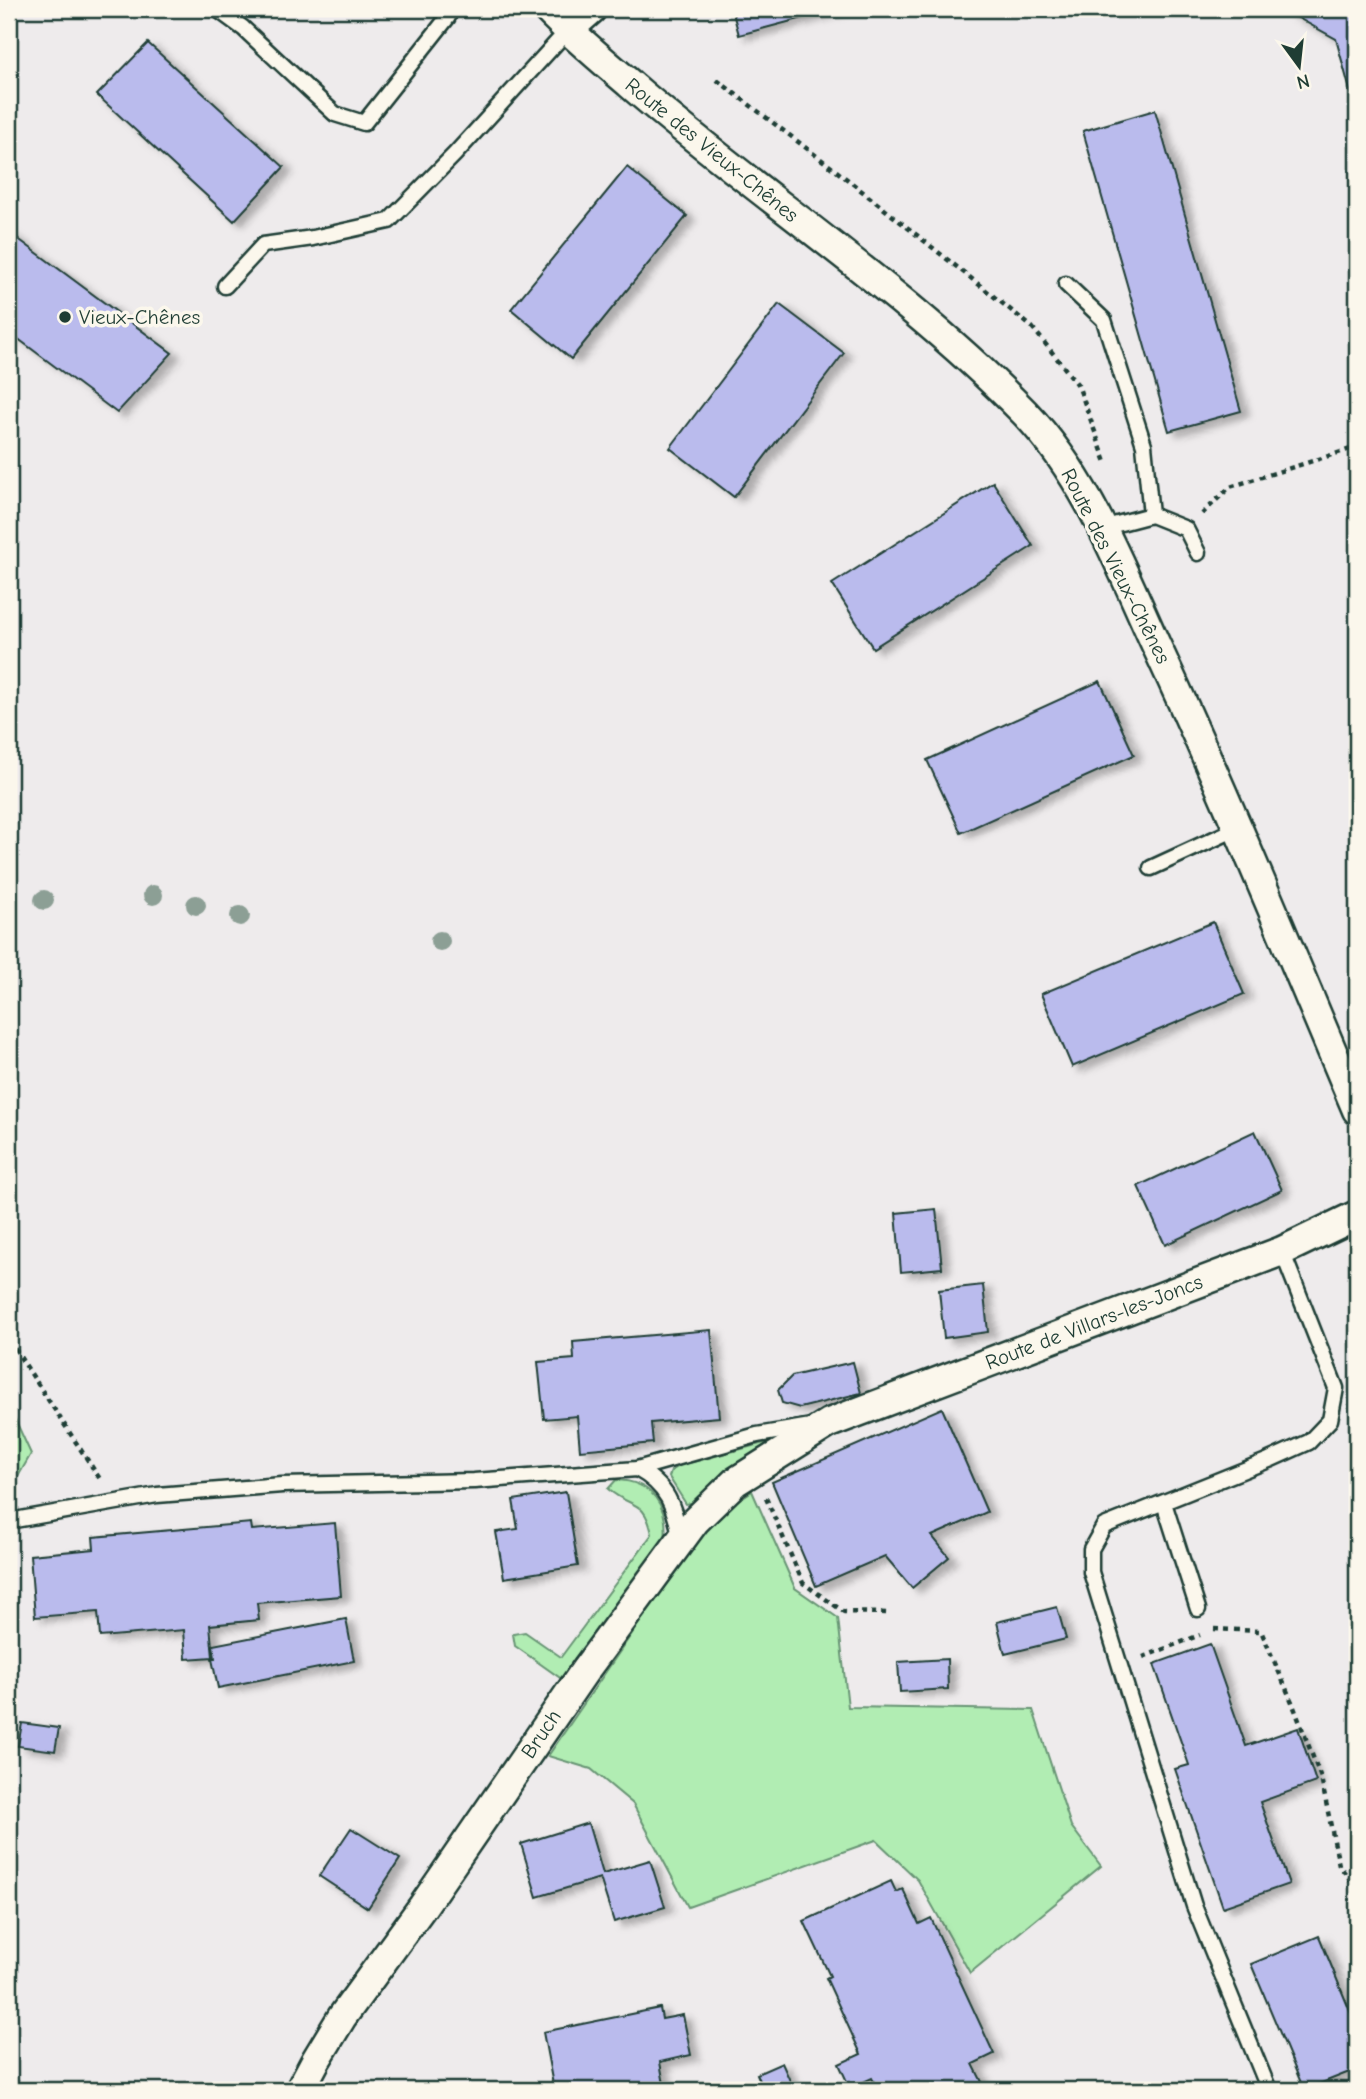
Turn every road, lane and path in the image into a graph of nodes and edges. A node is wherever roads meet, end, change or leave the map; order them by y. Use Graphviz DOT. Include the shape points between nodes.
graph roads {
  1 [pos="217,9"];
  2 [pos="440,9"];
  3 [pos="547,9"];
  4 [pos="592,9"];
  5 [pos="568,30"];
  6 [pos="717,80"];
  7 [pos="1066,284"];
  8 [pos="225,286"];
  9 [pos="1357,447"];
  10 [pos="1109,472"];
  11 [pos="1151,514"];
  12 [pos="1102,528"];
  13 [pos="1186,529"];
  14 [pos="1198,553"];
  15 [pos="1238,828"];
  16 [pos="1151,869"];
  17 [pos="1357,1110"];
  18 [pos="1357,1215"];
  19 [pos="1282,1251"];
  20 [pos="9,1340"];
  21 [pos="829,1423"];
  22 [pos="637,1469"];
  23 [pos="753,1469"];
  24 [pos="114,1501"];
  25 [pos="1164,1503"];
  26 [pos="9,1521"];
  27 [pos="681,1539"];
  28 [pos="1198,1609"];
  29 [pos="887,1613"];
  30 [pos="1120,1666"];
  31 [pos="1357,1889"];
  32 [pos="300,2090"];
  33 [pos="1269,2090"];
  1 -- 2 [label="lane" via="335,114 364,123 448,17"];
  3 -- 5 [label="street, Route des Vieux-Chênes"];
  4 -- 5 [label="street"];
  5 -- 8 [label="lane" via="389,221 263,245"];
  5 -- 12 [label="street, Route des Vieux-Chênes" via="676,124 928,321 1026,415 1071,470"];
  6 -- 10 [label="path" via="1032,327 1078,385"];
  7 -- 11 [label="lane" via="1104,320 1144,445"];
  9 -- 13 [label="path" via="1230,487"];
  11 -- 12 [label="lane"];
  11 -- 13 [label="lane"];
  12 -- 15 [label="street, Route des Vieux-Chênes"];
  13 -- 14 [label="lane"];
  15 -- 16 [label="lane"];
  15 -- 17 [label="street, Route des Vieux-Chênes"];
  18 -- 19 [label="street, Route de Villars-les-Joncs"];
  19 -- 21 [label="street, Route de Villars-les-Joncs"];
  19 -- 25 [label="lane" via="1336,1388 1330,1420 1309,1442"];
  20 -- 24 [label="path"];
  21 -- 22 [label="lane" via="757,1435"];
  21 -- 23 [label="street, Bruch"];
  22 -- 24 [label="lane" via="474,1481 282,1485"];
  22 -- 27 [label="lane" via="652,1477 667,1495"];
  23 -- 27 [label="street, Bruch" via="716,1498"];
  23 -- 29 [label="path" via="803,1583 844,1612"];
  24 -- 26 [label="lane"];
  25 -- 28 [label="lane"];
  25 -- 30 [label="lane" via="1104,1526 1091,1549 1091,1572"];
  27 -- 32 [label="street, Bruch" via="342,2017"];
  30 -- 31 [label="path" via="1216,1628 1261,1631 1321,1779 1339,1865"];
  30 -- 33 [label="lane" via="1194,1906"];
}
